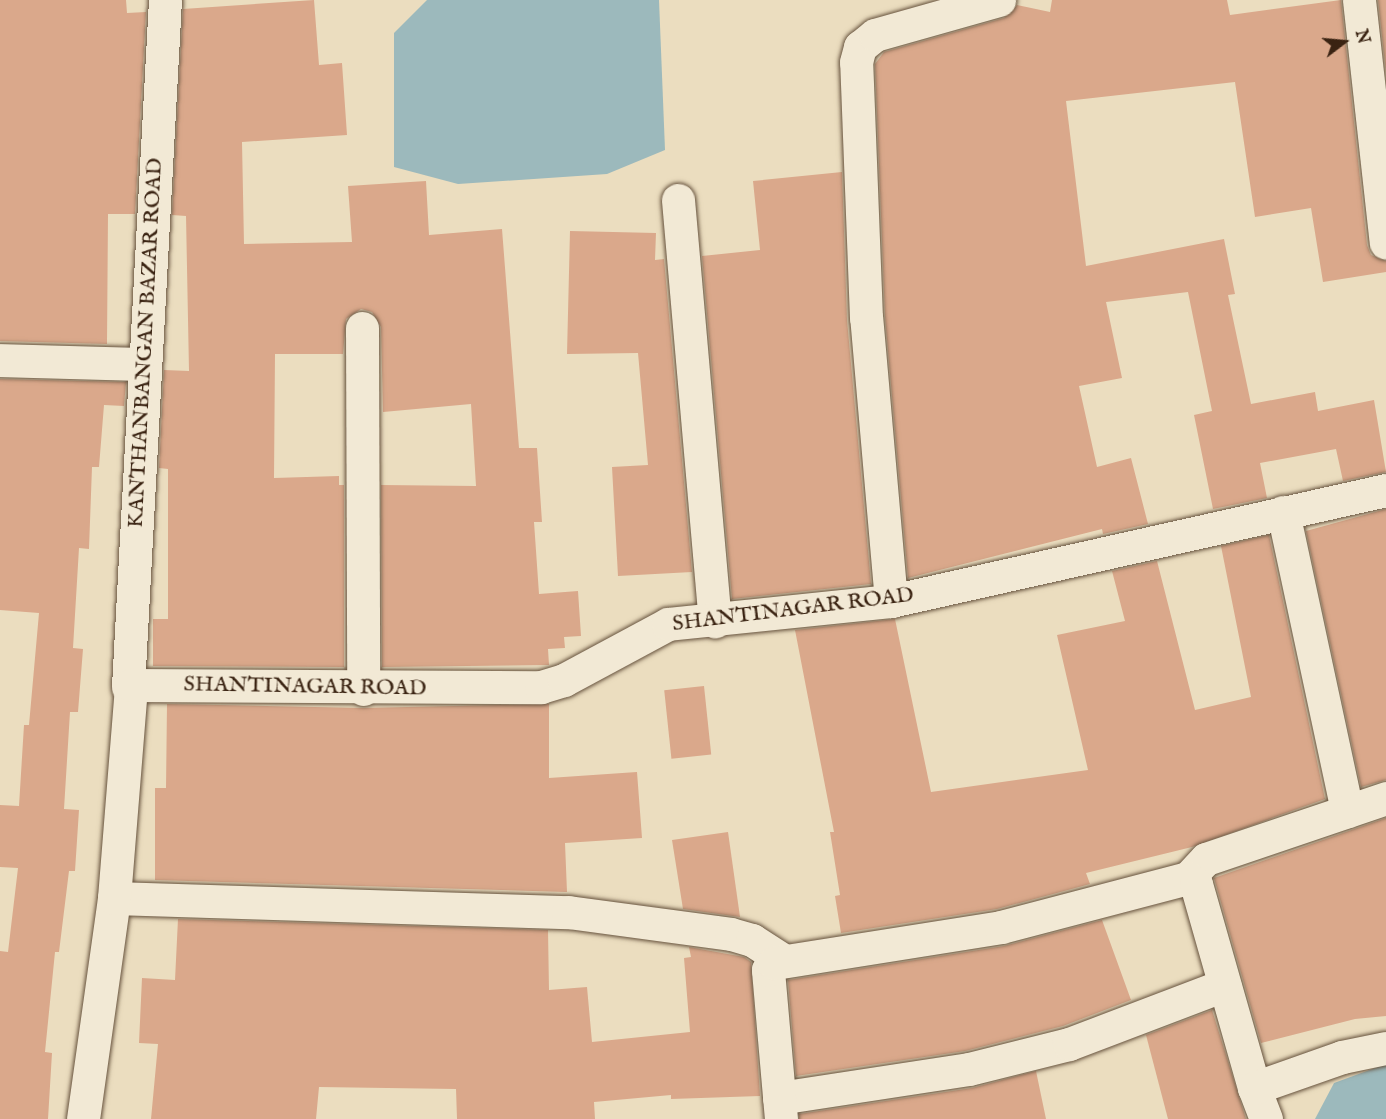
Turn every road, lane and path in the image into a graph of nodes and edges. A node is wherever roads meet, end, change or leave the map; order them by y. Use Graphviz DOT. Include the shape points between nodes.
graph roads {
  1 [pos="165,0"];
  2 [pos="999,0"];
  3 [pos="1359,0"];
  4 [pos="678,200"];
  5 [pos="1386,243"];
  6 [pos="362,328"];
  7 [pos="0,360"];
  8 [pos="143,364"];
  9 [pos="1386,490"];
  10 [pos="1283,512"];
  11 [pos="891,601"];
  12 [pos="714,621"];
  13 [pos="130,686"];
  14 [pos="363,689"];
  15 [pos="1386,798"];
  16 [pos="1347,811"];
  17 [pos="1188,878"];
  18 [pos="114,898"];
  19 [pos="783,960"];
  20 [pos="1224,985"];
  21 [pos="1386,1048"];
  22 [pos="1254,1088"];
  23 [pos="780,1114"];
  24 [pos="83,1119"];
  25 [pos="1266,1119"];
  1 -- 8 [label="street, KANTHANBANGAN BAZAR ROAD"];
  2 -- 11 [label="street" via="876,35 860,47 856,62 866,318"];
  3 -- 5 [label="street"];
  4 -- 12 [label="street"];
  6 -- 14 [label="street"];
  7 -- 8 [label="street"];
  8 -- 13 [label="street, KANTHANBANGAN BAZAR ROAD"];
  9 -- 10 [label="street, SHANTINAGAR ROAD"];
  10 -- 11 [label="street, SHANTINAGAR ROAD"];
  10 -- 16 [label="street"];
  11 -- 12 [label="street, SHANTINAGAR ROAD"];
  12 -- 14 [label="street, SHANTINAGAR ROAD" via="663,626 564,680 542,687"];
  13 -- 14 [label="street, SHANTINAGAR ROAD"];
  13 -- 18 [label="street, KANTHANBANGAN BAZAR ROAD"];
  15 -- 16 [label="street"];
  16 -- 17 [label="street" via="1206,859"];
  17 -- 19 [label="street" via="1001,927"];
  17 -- 20 [label="street" via="1196,884"];
  18 -- 19 [label="street" via="568,912 731,934 752,940"];
  18 -- 24 [label="street, KANTHANBANGAN BAZAR ROAD"];
  19 -- 23 [label="street" via="768,970"];
  20 -- 22 [label="street"];
  20 -- 23 [label="street" via="1068,1044"];
  21 -- 22 [label="street" via="1342,1058"];
  22 -- 25 [label="street"];
}
